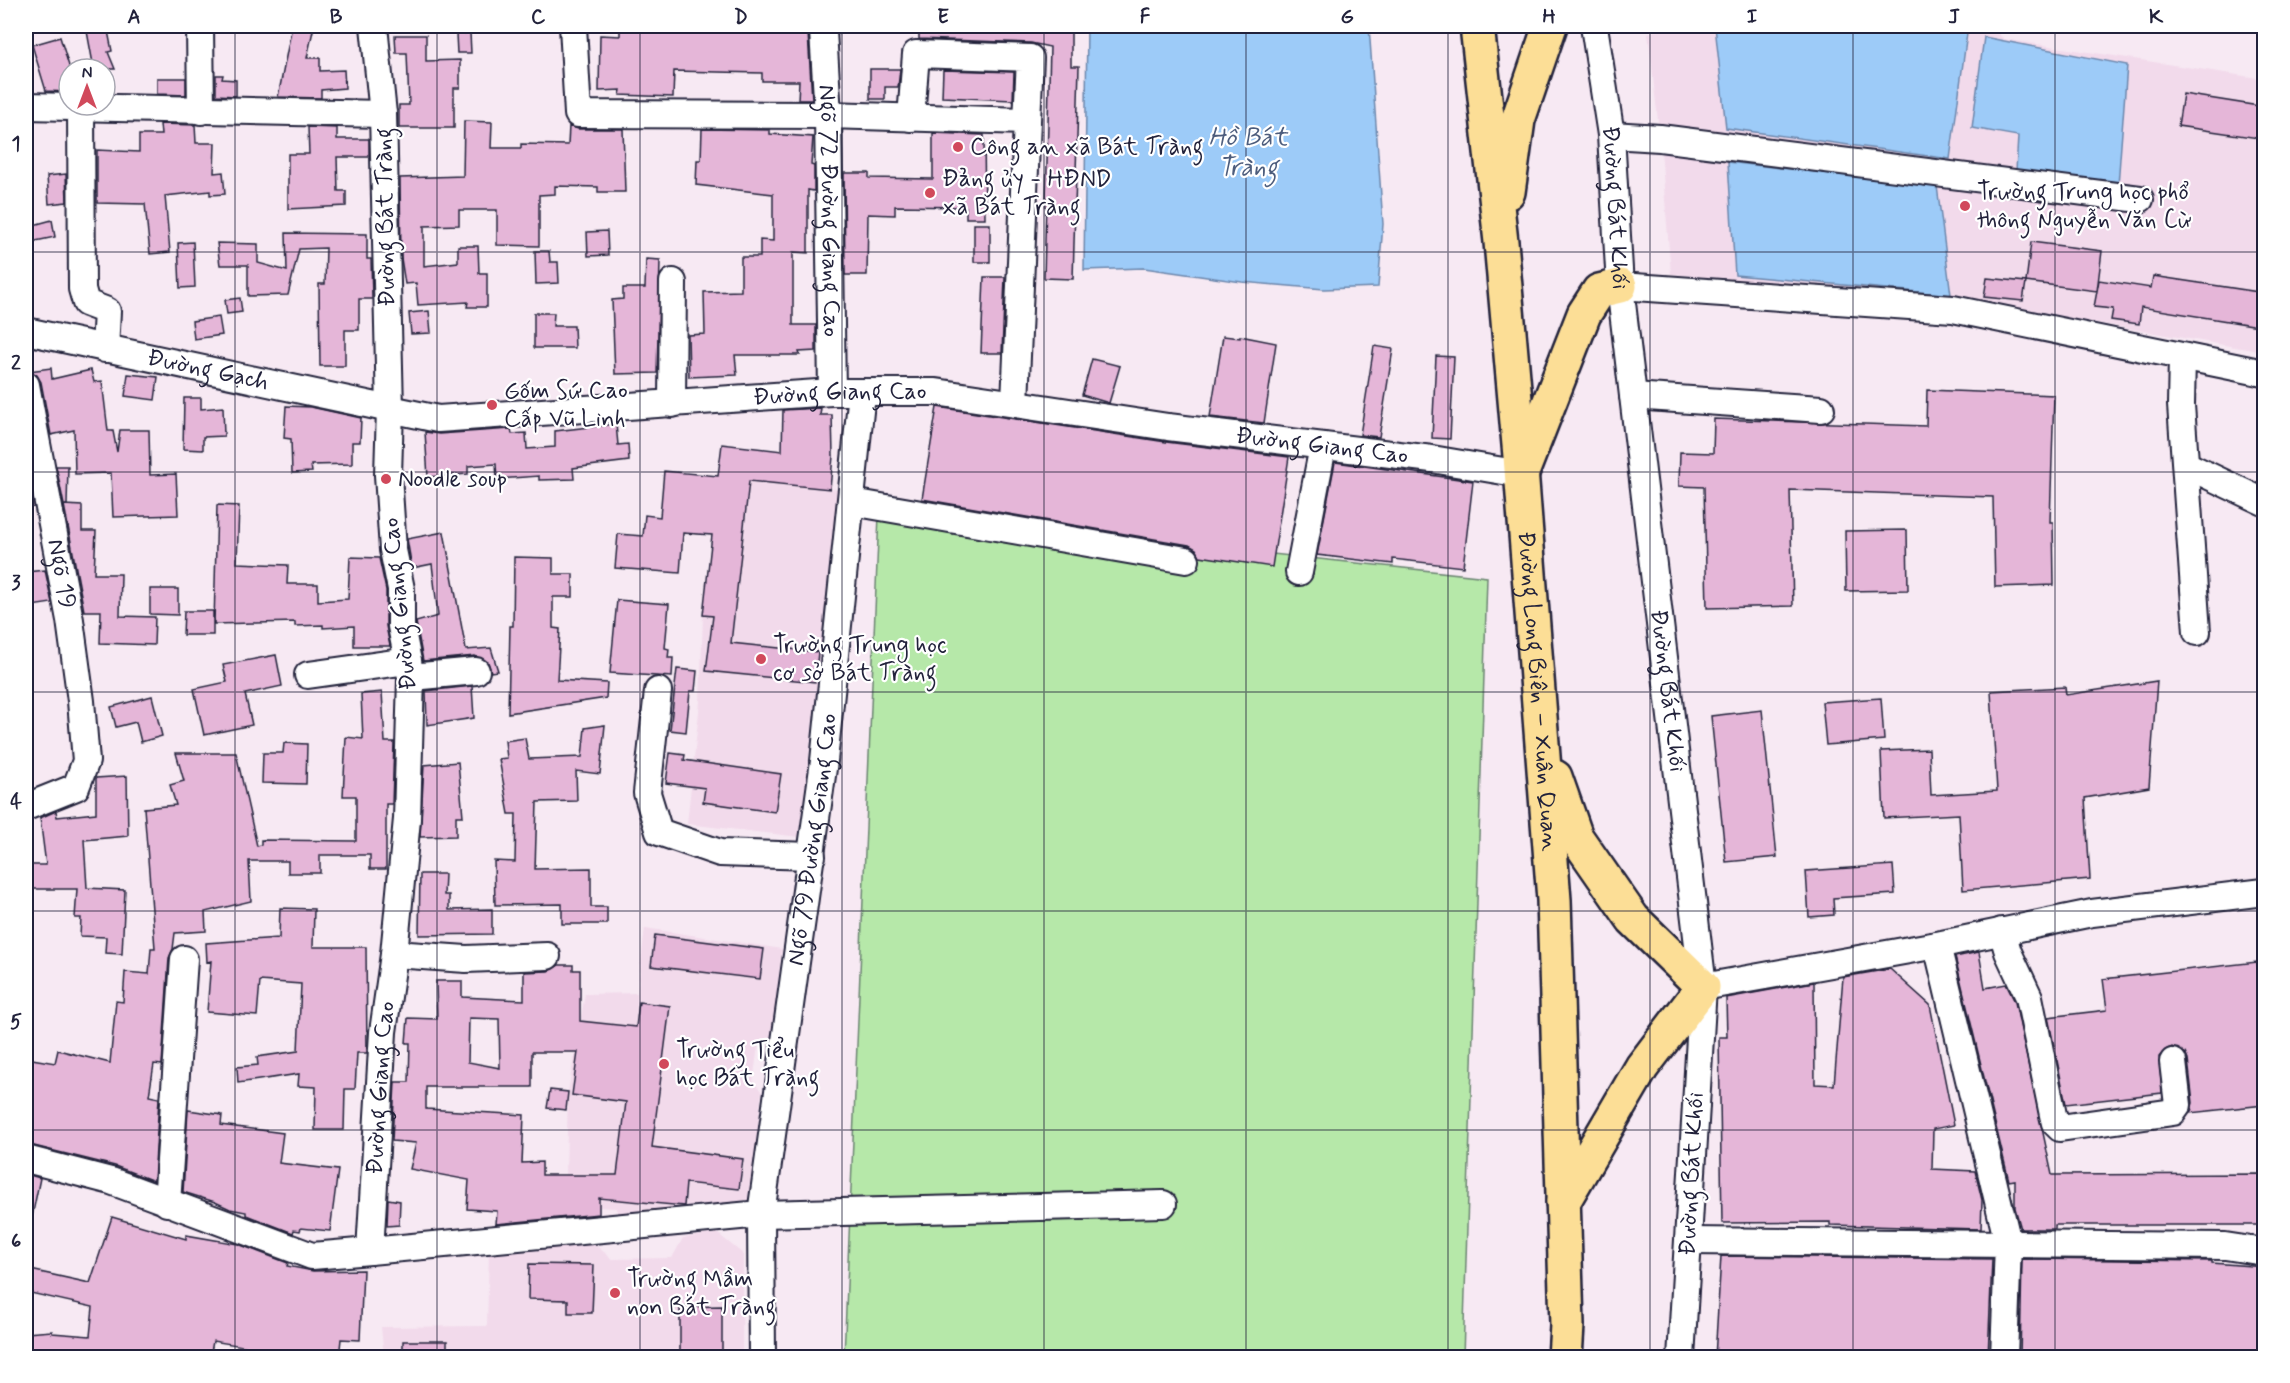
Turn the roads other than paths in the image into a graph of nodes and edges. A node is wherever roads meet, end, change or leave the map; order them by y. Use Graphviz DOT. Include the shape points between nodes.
graph roads {
  1 [pos="201,26"];
  2 [pos="374,26"];
  3 [pos="573,26"];
  4 [pos="1477,26"];
  5 [pos="1550,26"];
  6 [pos="1594,26"];
  7 [pos="823,31"];
  8 [pos="26,106"];
  9 [pos="57,108"];
  10 [pos="117,110"];
  11 [pos="201,111"];
  12 [pos="383,114"];
  13 [pos="828,115"];
  14 [pos="81,117"];
  15 [pos="911,118"];
  16 [pos="1027,121"];
  17 [pos="1611,135"];
  18 [pos="2139,199"];
  19 [pos="1501,242"];
  20 [pos="673,282"];
  21 [pos="1620,286"];
  22 [pos="26,331"];
  23 [pos="105,349"];
  24 [pos="2182,357"];
  25 [pos="2265,374"];
  26 [pos="26,385"];
  27 [pos="832,392"];
  28 [pos="862,392"];
  29 [pos="1633,396"];
  30 [pos="1015,403"];
  31 [pos="672,404"];
  32 [pos="390,409"];
  33 [pos="1821,409"];
  34 [pos="1323,446"];
  35 [pos="2186,465"];
  36 [pos="1521,474"];
  37 [pos="852,502"];
  38 [pos="2265,502"];
  39 [pos="1186,560"];
  40 [pos="1299,572"];
  41 [pos="2198,632"];
  42 [pos="410,669"];
  43 [pos="476,670"];
  44 [pos="308,675"];
  45 [pos="657,691"];
  46 [pos="1540,734"];
  47 [pos="26,807"];
  48 [pos="812,856"];
  49 [pos="2265,892"];
  50 [pos="2002,931"];
  51 [pos="1937,945"];
  52 [pos="394,954"];
  53 [pos="547,956"];
  54 [pos="184,959"];
  55 [pos="1703,987"];
  56 [pos="2173,1062"];
  57 [pos="26,1159"];
  58 [pos="1563,1202"];
  59 [pos="166,1203"];
  60 [pos="1163,1204"];
  61 [pos="761,1214"];
  62 [pos="1689,1241"];
  63 [pos="2008,1243"];
  64 [pos="370,1251"];
  65 [pos="2265,1252"];
  66 [pos="762,1358"];
  67 [pos="1565,1358"];
  68 [pos="1681,1358"];
  69 [pos="2004,1358"];
  1 -- 11 [label="street"];
  2 -- 12 [label="street, Đường Bát Tràng"];
  3 -- 13 [label="street" via="578,114"];
  4 -- 19 [label="main road, Đường Long Biên – Xuân Quan"];
  5 -- 19 [label="main road" via="1518,120"];
  6 -- 17 [label="street, Đường Bát Khối"];
  7 -- 13 [label="street, Ngõ 72 Đường Giang Cao"];
  8 -- 9 [label="street"];
  10 -- 11 [label="street"];
  11 -- 12 [label="street"];
  12 -- 32 [label="street, Đường Bát Tràng"];
  13 -- 15 [label="street"];
  13 -- 27 [label="street, Ngõ 72 Đường Giang Cao"];
  14 -- 23 [label="street" via="82,289 86,303 106,311"];
  15 -- 16 [label="street"];
  15 -- 16 [label="street" via="916,54 1030,58"];
  16 -- 30 [label="street"];
  17 -- 18 [label="street"];
  17 -- 21 [label="street, Đường Bát Khối"];
  19 -- 36 [label="main road, Đường Long Biên – Xuân Quan"];
  20 -- 31 [label="street"];
  21 -- 24 [label="street" via="1953,309"];
  21 -- 29 [label="street, Đường Bát Khối"];
  21 -- 36 [label="main road" via="1599,291 1584,314"];
  22 -- 23 [label="street, Đường Gạch"];
  23 -- 32 [label="street, Đường Gạch"];
  24 -- 25 [label="street"];
  24 -- 35 [label="street"];
  26 -- 47 [label="street, Ngõ 19" via="70,620 86,761 76,787"];
  27 -- 28 [label="street, Đường Giang Cao"];
  27 -- 31 [label="street, Đường Giang Cao"];
  28 -- 30 [label="street, Đường Giang Cao" via="936,392"];
  28 -- 37 [label="street, Ngõ 79 Đường Giang Cao"];
  29 -- 33 [label="street"];
  29 -- 55 [label="street, Đường Bát Khối"];
  30 -- 34 [label="street, Đường Giang Cao"];
  31 -- 32 [label="street, Đường Giang Cao" via="438,419"];
  32 -- 42 [label="street, Đường Giang Cao" via="388,475 393,550"];
  34 -- 36 [label="street, Đường Giang Cao"];
  34 -- 40 [label="street"];
  35 -- 38 [label="street"];
  35 -- 41 [label="street"];
  36 -- 46 [label="main road, Đường Long Biên – Xuân Quan"];
  37 -- 39 [label="street"];
  37 -- 48 [label="street, Ngõ 79 Đường Giang Cao"];
  42 -- 43 [label="street"];
  42 -- 44 [label="street"];
  42 -- 52 [label="street, Đường Giang Cao" via="407,819"];
  45 -- 48 [label="street" via="647,793 659,832 720,853"];
  46 -- 55 [label="main road" via="1576,837 1633,919"];
  46 -- 58 [label="main road, Đường Long Biên – Xuân Quan" via="1554,900"];
  48 -- 61 [label="street, Ngõ 79 Đường Giang Cao"];
  49 -- 50 [label="street" via="2092,913"];
  50 -- 51 [label="street"];
  50 -- 56 [label="street" via="2029,998 2053,1115 2060,1128 2173,1112 2178,1104"];
  51 -- 55 [label="street"];
  51 -- 63 [label="street"];
  52 -- 53 [label="street" via="466,959"];
  52 -- 64 [label="street, Đường Giang Cao" via="384,1032"];
  54 -- 59 [label="street"];
  55 -- 58 [label="main road" via="1642,1067"];
  55 -- 62 [label="street, Đường Bát Khối"];
  57 -- 59 [label="street" via="111,1181"];
  58 -- 67 [label="main road, Đường Long Biên – Xuân Quan"];
  59 -- 64 [label="street" via="312,1256"];
  60 -- 61 [label="street"];
  61 -- 64 [label="street"];
  61 -- 66 [label="street, Ngõ 79 Đường Giang Cao"];
  62 -- 63 [label="street"];
  62 -- 68 [label="street, Đường Bát Khối"];
  63 -- 65 [label="street" via="2225,1246"];
  63 -- 69 [label="street"];
}
